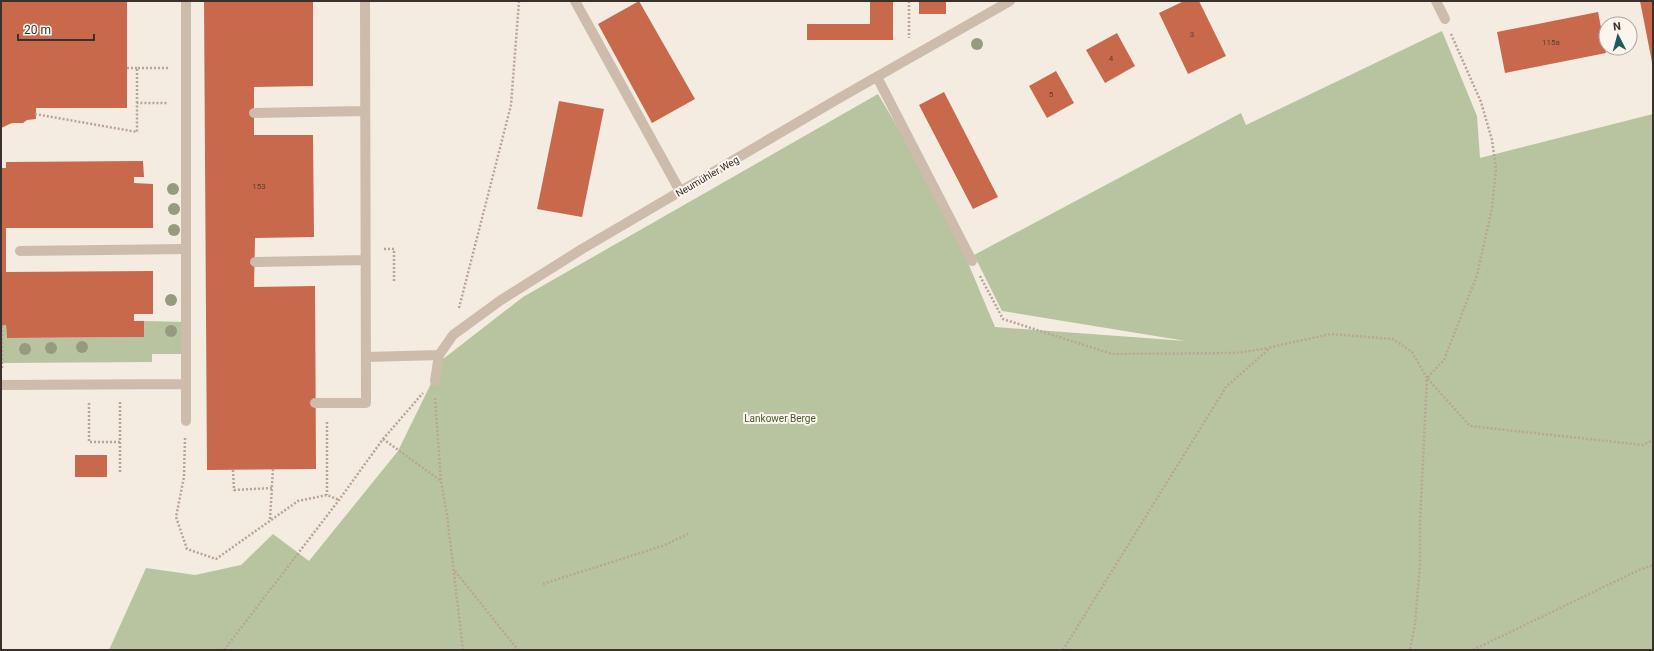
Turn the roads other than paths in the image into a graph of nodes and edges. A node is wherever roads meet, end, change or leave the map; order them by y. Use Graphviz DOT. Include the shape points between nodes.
graph roads {
  1 [pos="186,1"];
  2 [pos="365,1"];
  3 [pos="576,1"];
  4 [pos="1010,1"];
  5 [pos="1436,1"];
  6 [pos="1445,19"];
  7 [pos="877,77"];
  8 [pos="366,111"];
  9 [pos="254,113"];
  10 [pos="680,191"];
  11 [pos="186,249"];
  12 [pos="20,251"];
  13 [pos="365,260"];
  14 [pos="972,261"];
  15 [pos="255,262"];
  16 [pos="439,355"];
  17 [pos="367,357"];
  18 [pos="435,381"];
  19 [pos="1,384"];
  20 [pos="185,384"];
  21 [pos="316,403"];
  22 [pos="186,421"];
  1 -- 11 [label="street"];
  2 -- 8 [label="street"];
  3 -- 10 [label="street"];
  4 -- 7 [label="street, Neumühler Weg"];
  5 -- 6 [label="street"];
  7 -- 10 [label="street, Neumühler Weg"];
  7 -- 14 [label="street"];
  8 -- 9 [label="street"];
  8 -- 13 [label="street"];
  10 -- 16 [label="street, Neumühler Weg" via="501,300 453,335"];
  11 -- 12 [label="street"];
  11 -- 20 [label="street"];
  13 -- 15 [label="street"];
  13 -- 17 [label="street"];
  16 -- 17 [label="street"];
  16 -- 18 [label="street, Neumühler Weg"];
  17 -- 21 [label="street" via="366,403"];
  19 -- 20 [label="street"];
  20 -- 22 [label="street"];
}
